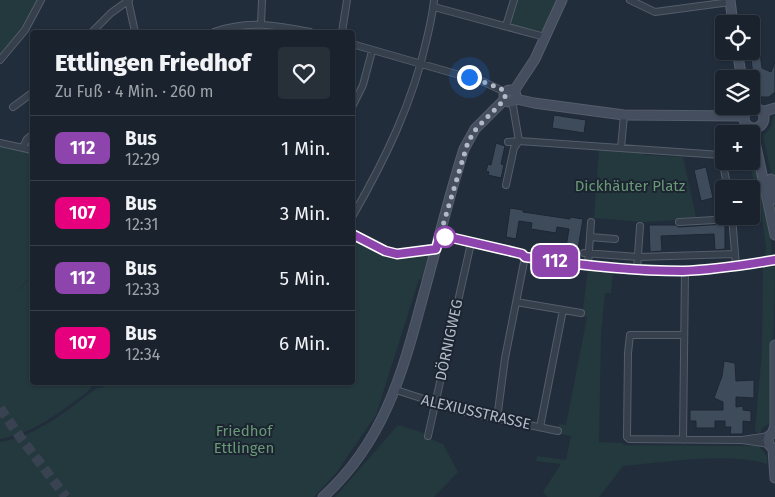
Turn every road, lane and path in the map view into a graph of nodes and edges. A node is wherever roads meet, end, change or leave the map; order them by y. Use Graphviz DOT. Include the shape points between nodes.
graph roads {
  1 [pos="41,0"];
  2 [pos="128,0"];
  3 [pos="262,0"];
  4 [pos="346,0"];
  5 [pos="434,0"];
  6 [pos="514,0"];
  7 [pos="562,0"];
  8 [pos="630,0"];
  9 [pos="730,1"];
  10 [pos="434,8"];
  11 [pos="732,15"];
  12 [pos="261,24"];
  13 [pos="506,26"];
  14 [pos="94,30"];
  15 [pos="135,30"];
  16 [pos="221,30"];
  17 [pos="280,30"];
  18 [pos="342,30"];
  19 [pos="545,37"];
  20 [pos="355,45"];
  21 [pos="372,51"];
  22 [pos="0,60"];
  23 [pos="421,64"];
  24 [pos="30,94"];
  25 [pos="511,97"];
  26 [pos="355,101"];
  27 [pos="13,107"];
  28 [pos="775,108"];
  29 [pos="715,111"];
  30 [pos="762,112"];
  31 [pos="624,115"];
  32 [pos="759,125"];
  33 [pos="30,137"];
  34 [pos="519,141"];
  35 [pos="508,142"];
  36 [pos="0,143"];
  37 [pos="760,143"];
  38 [pos="23,147"];
  39 [pos="621,148"];
  40 [pos="30,149"];
  41 [pos="760,151"];
  42 [pos="726,180"];
  43 [pos="506,185"];
  44 [pos="775,199"];
  45 [pos="355,212"];
  46 [pos="715,219"];
  47 [pos="591,222"];
  48 [pos="679,222"];
  49 [pos="733,225"];
  50 [pos="640,226"];
  51 [pos="440,235"];
  52 [pos="775,235"];
  53 [pos="355,236"];
  54 [pos="590,237"];
  55 [pos="615,239"];
  56 [pos="471,243"];
  57 [pos="436,249"];
  58 [pos="587,254"];
  59 [pos="735,254"];
  60 [pos="525,257"];
  61 [pos="638,257"];
  62 [pos="775,260"];
  63 [pos="588,265"];
  64 [pos="736,266"];
  65 [pos="637,270"];
  66 [pos="685,271"];
  67 [pos="516,302"];
  68 [pos="563,310"];
  69 [pos="581,313"];
  70 [pos="684,335"];
  71 [pos="775,345"];
  72 [pos="396,390"];
  73 [pos="436,404"];
  74 [pos="497,419"];
  75 [pos="540,427"];
  76 [pos="558,431"];
  77 [pos="428,436"];
  78 [pos="684,440"];
  79 [pos="772,440"];
  80 [pos="775,478"];
  81 [pos="323,497"];
  1 -- 22 [label="street" via="25,30"];
  2 -- 14 [label="street"];
  2 -- 15 [label="street"];
  3 -- 12 [label="street"];
  4 -- 18 [label="street"];
  5 -- 10 [label="street"];
  6 -- 13 [label="street"];
  7 -- 19 [label="main road"];
  8 -- 9 [label="street" via="655,12"];
  9 -- 11 [label="main road"];
  10 -- 13 [label="street"];
  10 -- 23 [label="street"];
  12 -- 16 [label="street" via="242,24"];
  12 -- 17 [label="street"];
  13 -- 19 [label="street"];
  19 -- 25 [label="main road"];
  20 -- 21 [label="street"];
  21 -- 23 [label="street"];
  21 -- 26 [label="street"];
  23 -- 25 [label="street" via="484,82"];
  23 -- 45 [label="street" via="400,123 376,176"];
  24 -- 27 [label="street"];
  25 -- 31 [label="main road"];
  25 -- 34 [label="street"];
  25 -- 51 [label="main road" via="476,129 468,142"];
  28 -- 30 [label="main road"];
  29 -- 31 [label="main road"];
  30 -- 32 [label="main road" via="764,120"];
  31 -- 39 [label="street"];
  33 -- 38 [label="street"];
  34 -- 35 [label="street"];
  34 -- 39 [label="street"];
  34 -- 43 [label="street" via="514,148"];
  36 -- 38 [label="street"];
  37 -- 44 [label="main road"];
  38 -- 40 [label="street"];
  39 -- 42 [label="street" via="721,156"];
  41 -- 52 [label="main road"];
  46 -- 48 [label="street"];
  47 -- 54 [label="street"];
  49 -- 59 [label="street"];
  50 -- 61 [label="street"];
  51 -- 56 [label="street"];
  51 -- 57 [label="main road"];
  53 -- 57 [label="street" via="397,254"];
  54 -- 55 [label="street"];
  54 -- 58 [label="street"];
  56 -- 60 [label="street"];
  56 -- 73 [label="street, DÖRNIGWEG"];
  57 -- 72 [label="main road"];
  58 -- 61 [label="street"];
  58 -- 63 [label="street"];
  59 -- 61 [label="street"];
  59 -- 64 [label="street"];
  60 -- 63 [label="street"];
  60 -- 67 [label="street"];
  61 -- 65 [label="street"];
  62 -- 64 [label="street"];
  63 -- 65 [label="street"];
  64 -- 66 [label="street"];
  65 -- 66 [label="street"];
  66 -- 70 [label="street"];
  67 -- 68 [label="street"];
  67 -- 74 [label="street"];
  68 -- 69 [label="street"];
  68 -- 75 [label="street"];
  70 -- 78 [label="street"];
  70 -- 78 [label="street" via="630,335 626,437"];
  71 -- 79 [label="main road" via="775,425"];
  72 -- 73 [label="street, ALEXIUSSTRASSE"];
  72 -- 81 [label="main road" via="372,436"];
  73 -- 74 [label="street, ALEXIUSSTRASSE"];
  73 -- 77 [label="street, DÖRNIGWEG"];
  74 -- 75 [label="street, ALEXIUSSTRASSE"];
  75 -- 76 [label="street, ALEXIUSSTRASSE"];
  78 -- 79 [label="street"];
  79 -- 80 [label="main road"];
}
